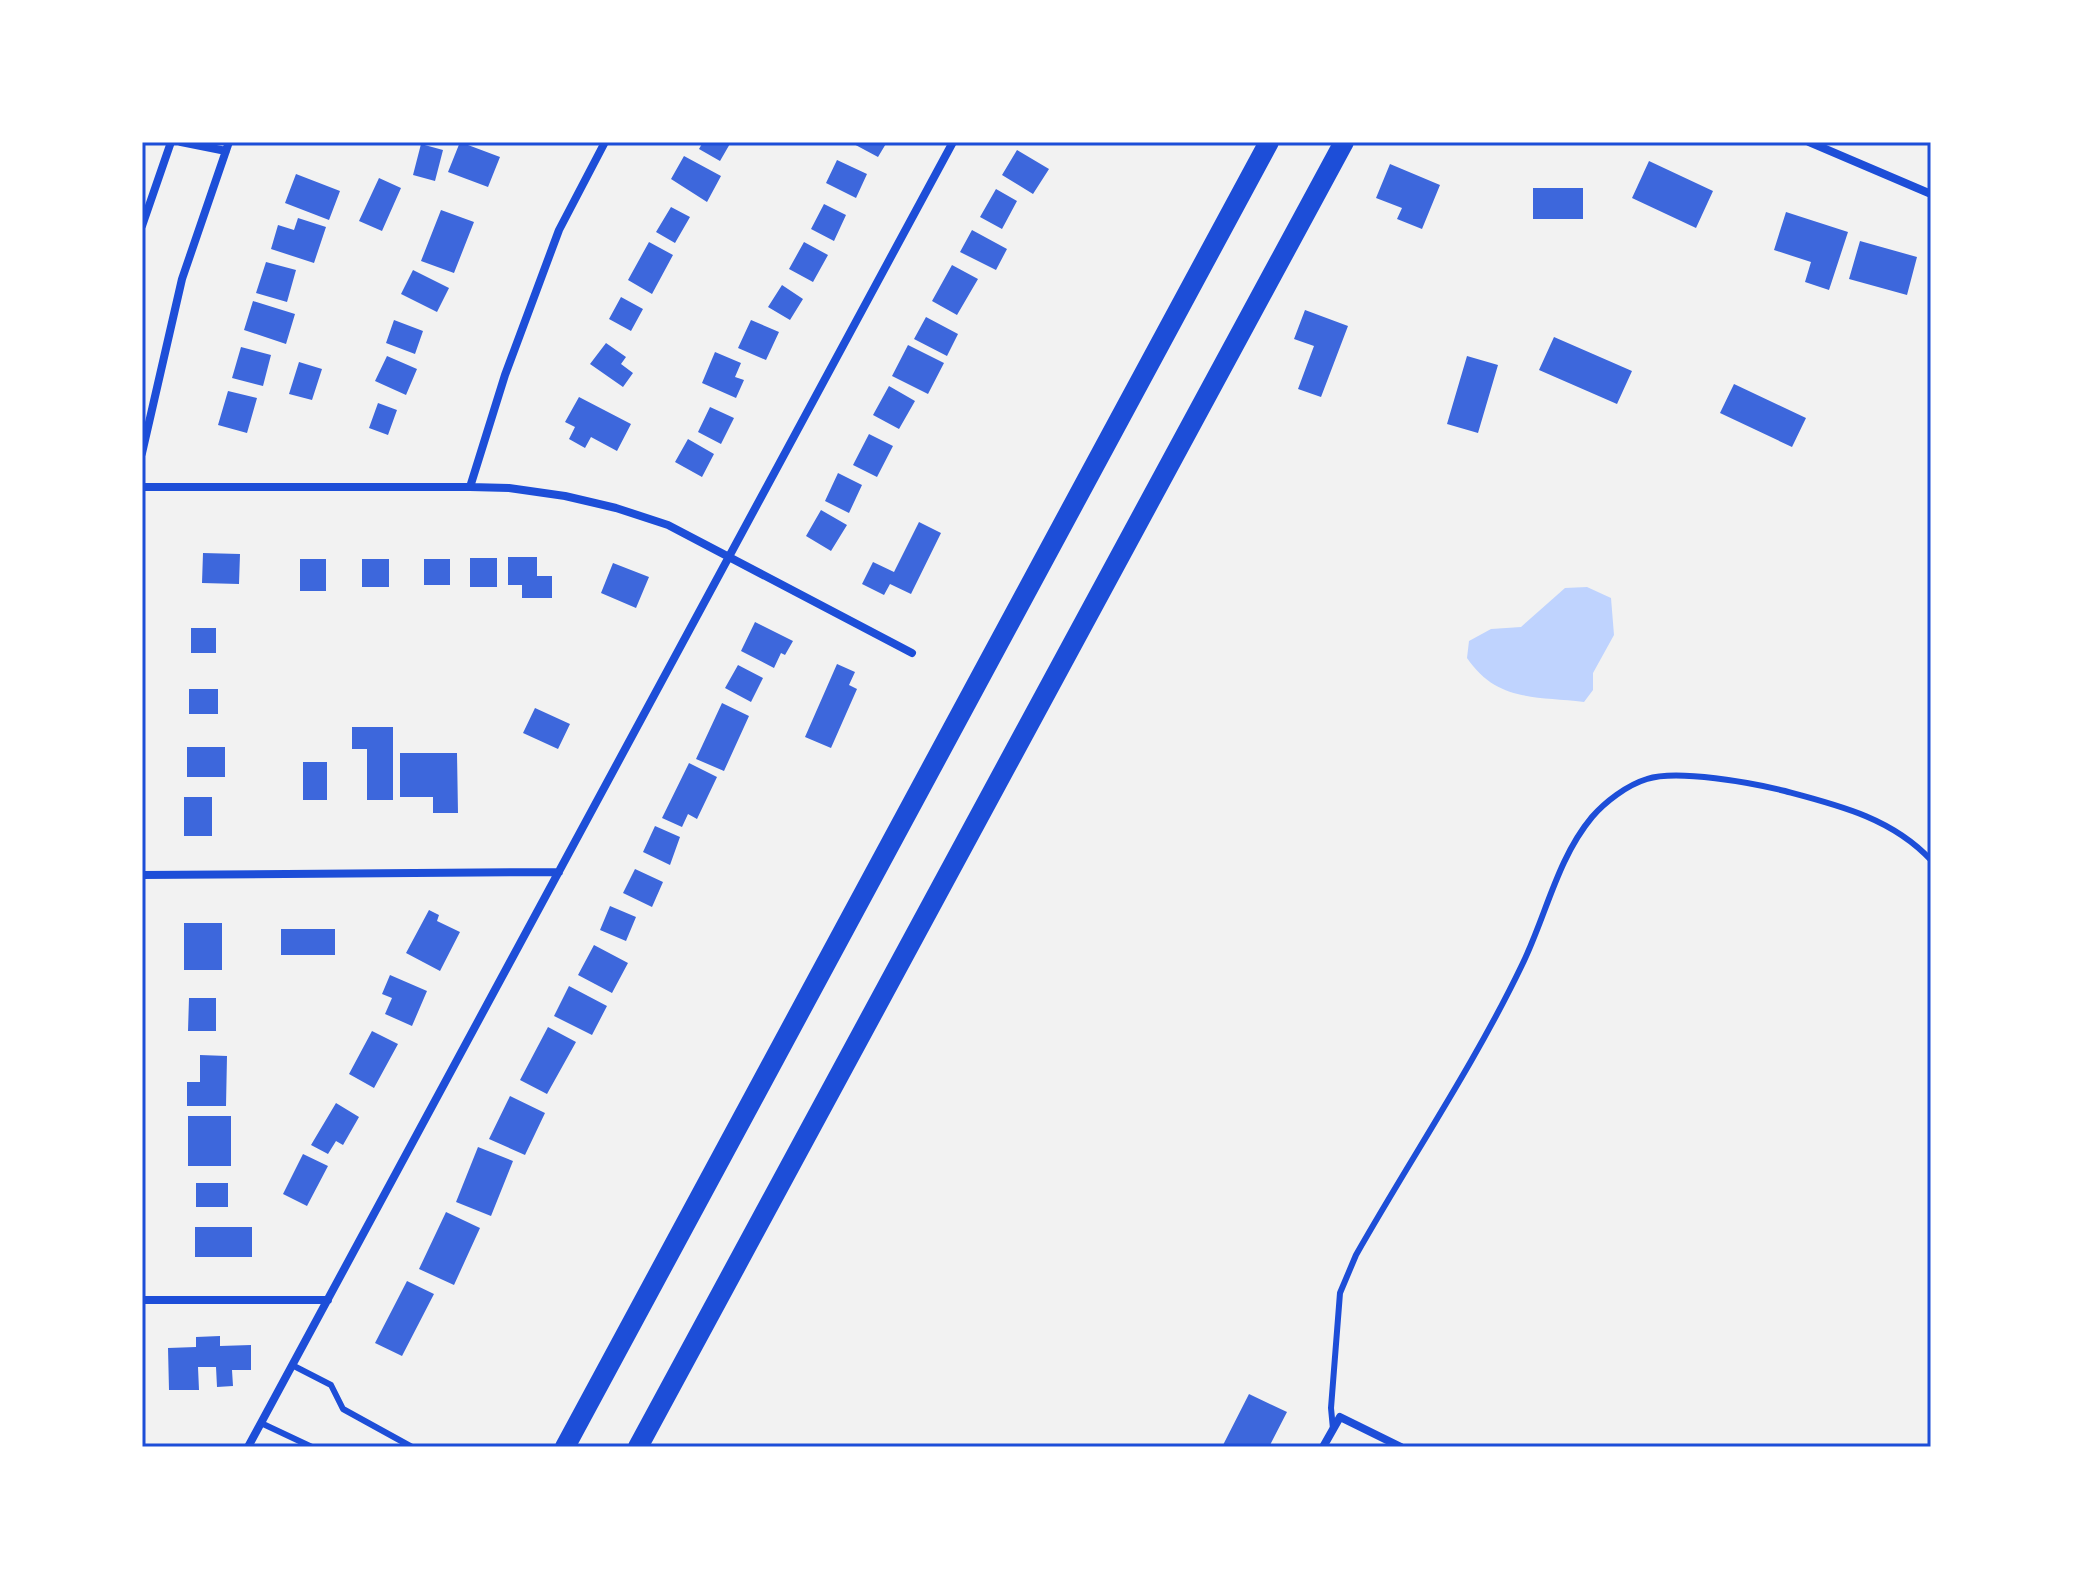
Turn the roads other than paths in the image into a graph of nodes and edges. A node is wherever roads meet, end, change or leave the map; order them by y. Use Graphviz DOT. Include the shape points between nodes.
graph roads {
  1 [pos="171,142"];
  2 [pos="181,142"];
  3 [pos="605,142"];
  4 [pos="953,142"];
  5 [pos="1269,142"];
  6 [pos="1344,142"];
  7 [pos="1809,142"];
  8 [pos="228,147"];
  9 [pos="1931,194"];
  10 [pos="142,226"];
  11 [pos="142,453"];
  12 [pos="142,487"];
  13 [pos="470,487"];
  14 [pos="729,556"];
  15 [pos="912,653"];
  16 [pos="1931,860"];
  17 [pos="559,872"];
  18 [pos="142,875"];
  19 [pos="142,1300"];
  20 [pos="328,1300"];
  21 [pos="292,1365"];
  22 [pos="261,1423"];
  23 [pos="1333,1429"];
  24 [pos="568,1442"];
  25 [pos="248,1447"];
  26 [pos="312,1447"];
  27 [pos="412,1447"];
  28 [pos="638,1447"];
  29 [pos="1323,1447"];
  30 [pos="1401,1447"];
  1 -- 10 [label="street"];
  2 -- 8 [label="street"];
  3 -- 13 [label="street" via="559,230"];
  4 -- 14 [label="street"];
  5 -- 24 [label="highway"];
  6 -- 28 [label="highway"];
  7 -- 9 [label="street"];
  8 -- 11 [label="street" via="182,279"];
  12 -- 13 [label="street"];
  13 -- 14 [label="street" via="565,496 616,508 668,525"];
  14 -- 15 [label="street"];
  14 -- 17 [label="street"];
  16 -- 23 [label="lane" via="1881,821 1840,806 1773,788 1673,775 1646,779 1612,798 1592,817 1567,856 1523,963 1484,1036 1356,1255 1340,1293"];
  17 -- 18 [label="street"];
  17 -- 20 [label="street"];
  19 -- 20 [label="street"];
  20 -- 21 [label="street"];
  21 -- 22 [label="street"];
  21 -- 27 [label="lane" via="331,1385 343,1409"];
  22 -- 25 [label="street"];
  22 -- 26 [label="lane"];
  23 -- 29 [label="street"];
  23 -- 30 [label="street" via="1340,1417"];
}
